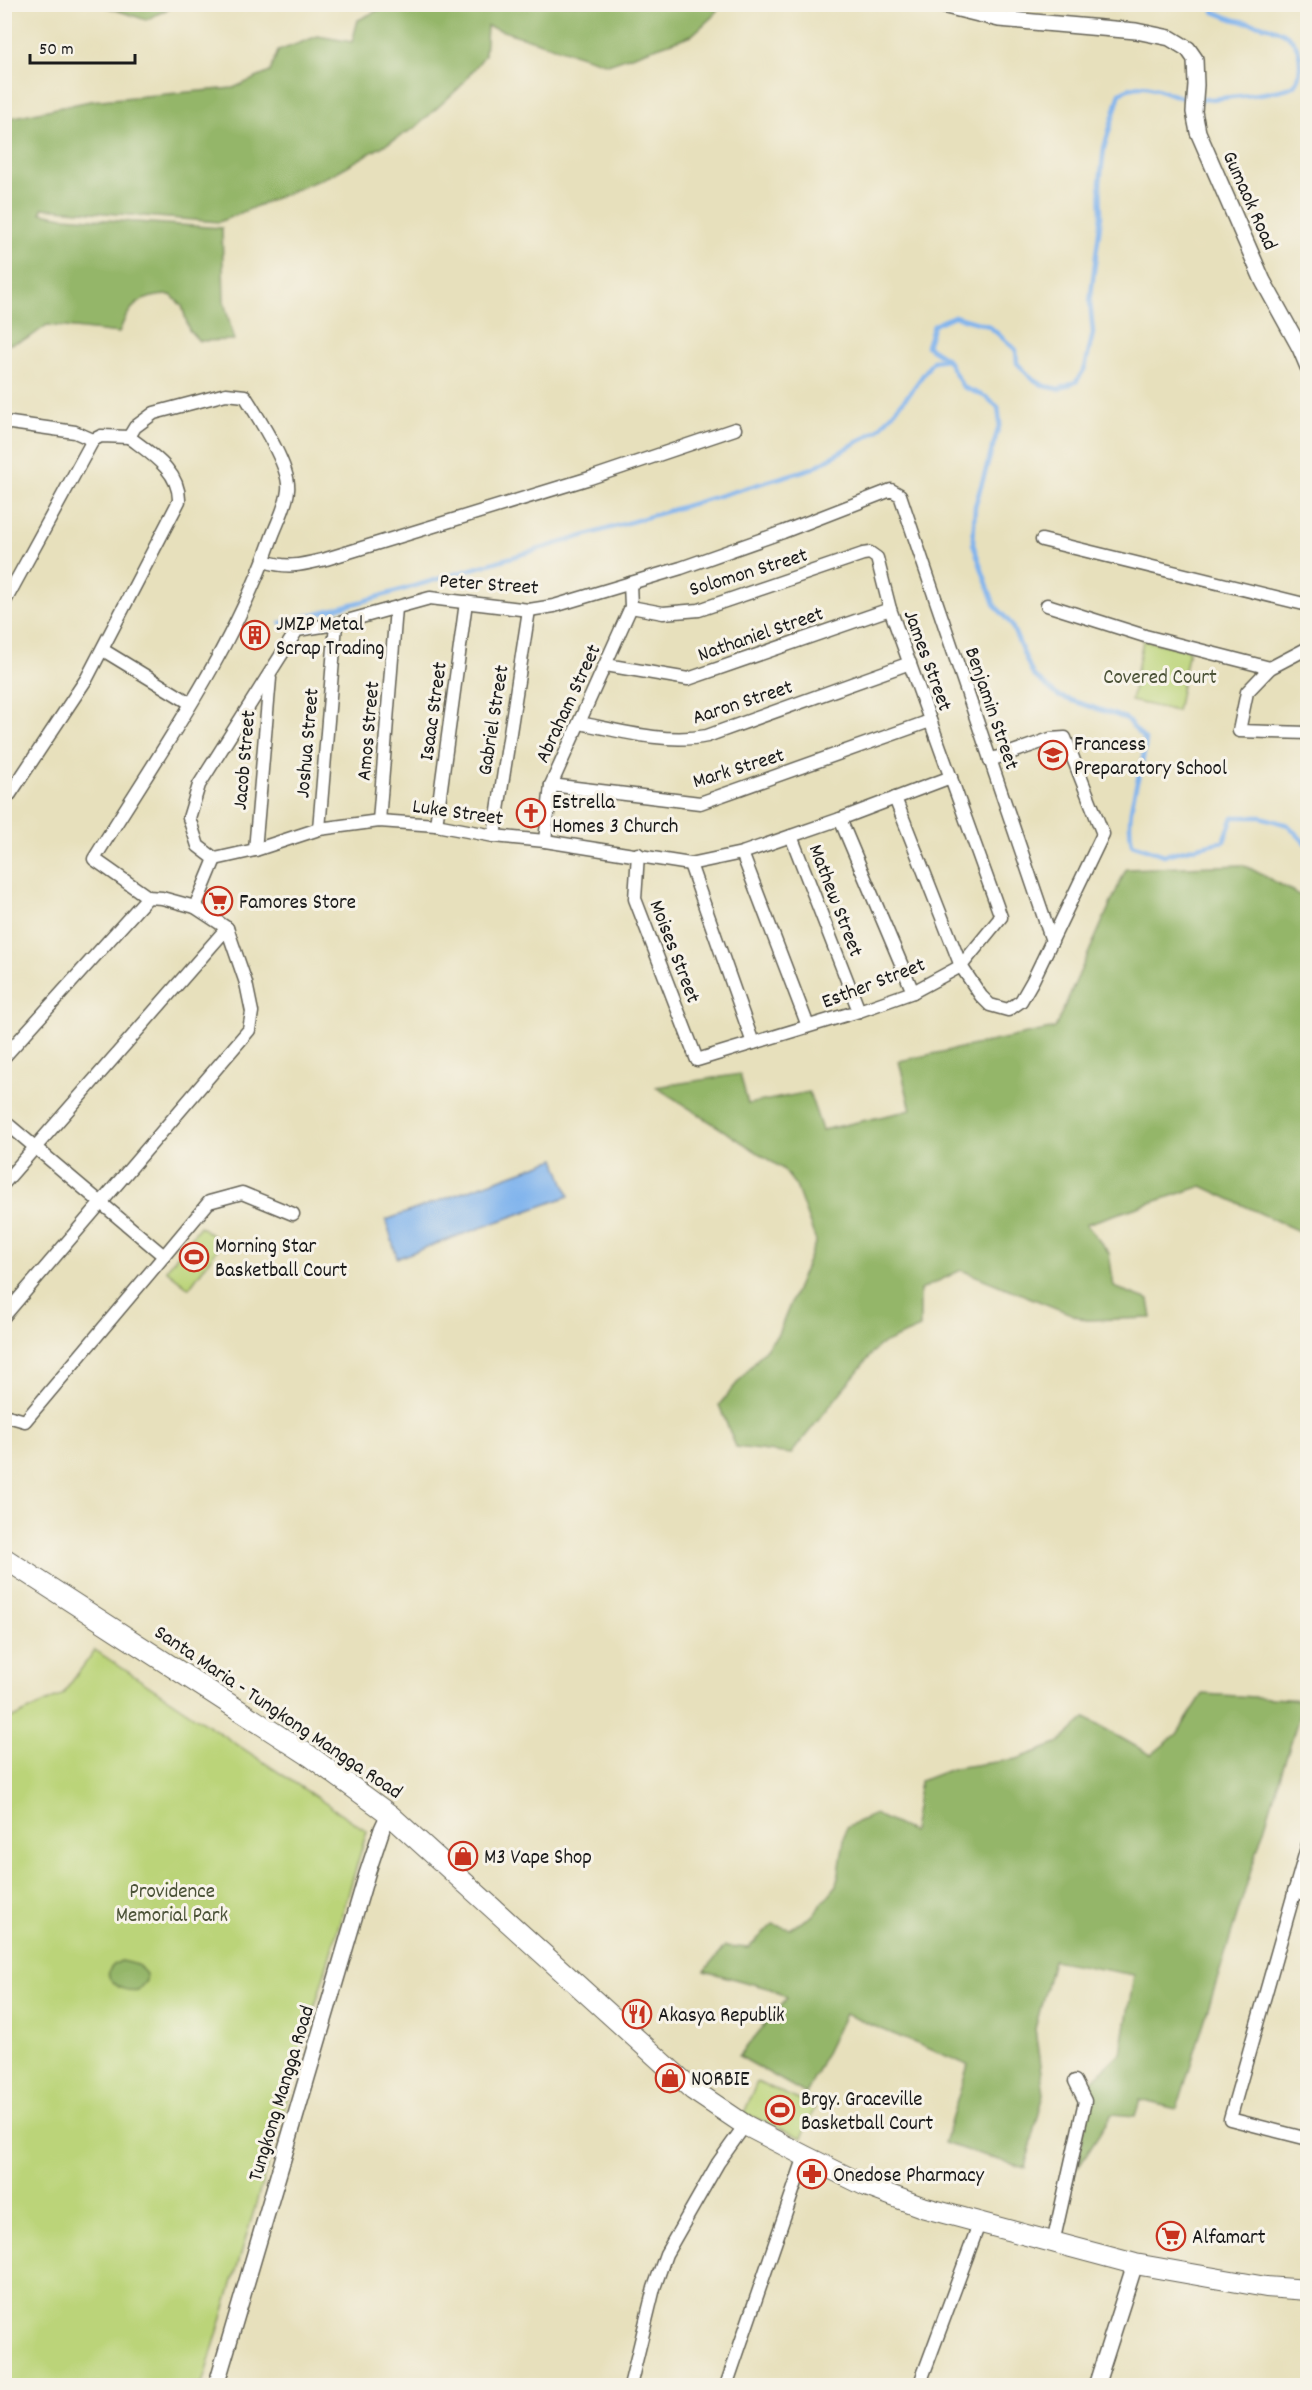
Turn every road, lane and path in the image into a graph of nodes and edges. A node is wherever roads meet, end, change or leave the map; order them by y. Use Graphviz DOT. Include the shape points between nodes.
graph roads {
  1 [pos="938,4"];
  2 [pos="1308,368"];
  3 [pos="4,422"];
  4 [pos="735,429"];
  5 [pos="129,437"];
  6 [pos="93,440"];
  7 [pos="895,490"];
  8 [pos="1042,540"];
  9 [pos="874,555"];
  10 [pos="264,561"];
  11 [pos="630,583"];
  12 [pos="466,602"];
  13 [pos="4,603"];
  14 [pos="1047,605"];
  15 [pos="1308,605"];
  16 [pos="396,608"];
  17 [pos="631,608"];
  18 [pos="890,609"];
  19 [pos="529,610"];
  20 [pos="336,624"];
  21 [pos="1308,648"];
  22 [pos="103,650"];
  23 [pos="910,663"];
  24 [pos="606,665"];
  25 [pos="1270,668"];
  26 [pos="270,674"];
  27 [pos="190,703"];
  28 [pos="930,721"];
  29 [pos="580,723"];
  30 [pos="1308,733"];
  31 [pos="990,760"];
  32 [pos="951,777"];
  33 [pos="551,785"];
  34 [pos="4,792"];
  35 [pos="895,798"];
  36 [pos="840,819"];
  37 [pos="379,821"];
  38 [pos="436,825"];
  39 [pos="319,828"];
  40 [pos="494,836"];
  41 [pos="791,836"];
  42 [pos="545,841"];
  43 [pos="255,850"];
  44 [pos="742,853"];
  45 [pos="638,854"];
  46 [pos="215,859"];
  47 [pos="690,864"];
  48 [pos="148,897"];
  49 [pos="195,907"];
  50 [pos="227,928"];
  51 [pos="1052,940"];
  52 [pos="961,966"];
  53 [pos="914,992"];
  54 [pos="859,1011"];
  55 [pos="808,1026"];
  56 [pos="753,1043"];
  57 [pos="4,1057"];
  58 [pos="697,1060"];
  59 [pos="4,1121"];
  60 [pos="35,1148"];
  61 [pos="4,1183"];
  62 [pos="101,1203"];
  63 [pos="293,1214"];
  64 [pos="164,1256"];
  65 [pos="4,1316"];
  66 [pos="4,1415"];
  67 [pos="4,1558"];
  68 [pos="389,1814"];
  69 [pos="1308,1844"];
  70 [pos="1294,1891"];
  71 [pos="1308,1897"];
  72 [pos="1075,2081"];
  73 [pos="745,2125"];
  74 [pos="1308,2139"];
  75 [pos="805,2156"];
  76 [pos="979,2224"];
  77 [pos="1053,2243"];
  78 [pos="1135,2264"];
  79 [pos="1308,2290"];
  80 [pos="216,2385"];
  81 [pos="630,2385"];
  82 [pos="726,2385"];
  83 [pos="919,2385"];
  84 [pos="1096,2385"];
  1 -- 2 [label="street, Gumaok Road" via="999,19 1136,31 1170,38 1188,49 1195,59 1194,112 1198,132 1263,281"];
  3 -- 6 [label="street" via="75,432"];
  4 -- 10 [label="street" via="326,559 280,567"];
  5 -- 6 [label="street" via="101,436"];
  5 -- 10 [label="street" via="135,427 154,413 226,394 245,396 283,467 288,489"];
  5 -- 22 [label="street" via="174,476 179,501"];
  6 -- 13 [label="street"];
  7 -- 11 [label="street, Peter Street"];
  7 -- 31 [label="street, Benjamin Street" via="900,495"];
  8 -- 15 [label="street"];
  9 -- 17 [label="street, Solomon Street" via="863,554 699,610 663,613"];
  9 -- 18 [label="street, James Street"];
  10 -- 27 [label="street" via="224,647"];
  11 -- 17 [label="street, Abraham Street"];
  11 -- 19 [label="street, Peter Street"];
  12 -- 16 [label="street, Peter Street" via="430,598"];
  12 -- 19 [label="street, Peter Street"];
  12 -- 38 [label="street, Isaac Street"];
  14 -- 25 [label="street" via="1145,636"];
  16 -- 20 [label="street, Peter Street"];
  16 -- 37 [label="street, Amos Street"];
  17 -- 24 [label="street, Abraham Street"];
  18 -- 23 [label="street, James Street"];
  18 -- 24 [label="street, Nathaniel Street" via="688,679"];
  19 -- 40 [label="street, Gabriel Street"];
  20 -- 26 [label="street, Peter Street" via="297,630"];
  20 -- 39 [label="street, Joshua Street"];
  21 -- 25 [label="street"];
  22 -- 27 [label="street"];
  22 -- 34 [label="street" via="10,794"];
  23 -- 28 [label="street, James Street"];
  23 -- 29 [label="street, Aaron Street" via="690,740"];
  24 -- 29 [label="street, Abraham Street"];
  25 -- 30 [label="street" via="1247,692 1239,731"];
  26 -- 43 [label="street, Jacob Street"];
  26 -- 46 [label="street, Peter Street" via="199,785 189,818 198,846"];
  27 -- 48 [label="street" via="94,859"];
  28 -- 32 [label="street, James Street"];
  28 -- 33 [label="street, Mark Street" via="700,803"];
  29 -- 33 [label="street, Abraham Street"];
  31 -- 51 [label="street, Benjamin Street"];
  31 -- 51 [label="street" via="1050,739 1065,738 1103,834"];
  32 -- 35 [label="street, Luke Street"];
  32 -- 52 [label="street, Esther Street" via="1000,917"];
  33 -- 42 [label="street, Abraham Street"];
  35 -- 36 [label="street, Luke Street"];
  35 -- 52 [label="street"];
  36 -- 41 [label="street, Luke Street"];
  36 -- 53 [label="street"];
  37 -- 38 [label="street, Luke Street"];
  37 -- 39 [label="street, Luke Street"];
  38 -- 40 [label="street, Luke Street"];
  39 -- 43 [label="street, Luke Street"];
  40 -- 42 [label="street, Luke Street"];
  41 -- 44 [label="street, Luke Street"];
  41 -- 54 [label="street, Mathew Street"];
  42 -- 45 [label="street, Luke Street"];
  43 -- 46 [label="street, Luke Street"];
  44 -- 47 [label="street, Luke Street"];
  44 -- 55 [label="street"];
  45 -- 47 [label="street, Luke Street"];
  45 -- 58 [label="street, Moises Street" via="635,899"];
  46 -- 49 [label="street"];
  47 -- 56 [label="street"];
  48 -- 49 [label="street"];
  48 -- 57 [label="street"];
  49 -- 50 [label="street"];
  50 -- 60 [label="street"];
  50 -- 62 [label="street" via="246,983 252,1012 249,1030"];
  51 -- 52 [label="street" via="1021,1001 1008,1010 986,1001"];
  52 -- 53 [label="street, Esther Street"];
  53 -- 54 [label="street, Esther Street"];
  54 -- 55 [label="street, Esther Street"];
  55 -- 56 [label="street, Esther Street"];
  56 -- 58 [label="street, Esther Street"];
  59 -- 60 [label="street"];
  60 -- 61 [label="street"];
  60 -- 62 [label="street"];
  62 -- 64 [label="street"];
  62 -- 65 [label="street"];
  63 -- 64 [label="street" via="242,1193 209,1202"];
  64 -- 66 [label="street" via="25,1421"];
  67 -- 68 [label="main road, Santa Maria - Tungkong Mangga Road" via="301,1749"];
  68 -- 73 [label="main road, Santa Maria - Tungkong Mangga Road" via="693,2090"];
  68 -- 80 [label="street, Tungkong Mangga Road" via="367,1874"];
  69 -- 70 [label="street"];
  70 -- 71 [label="street"];
  70 -- 74 [label="street" via="1230,2120"];
  72 -- 77 [label="street" via="1085,2101"];
  73 -- 75 [label="main road, Santa Maria - Tungkong Mangga Road"];
  73 -- 81 [label="street" via="718,2163 666,2254"];
  75 -- 76 [label="main road, Santa Maria - Tungkong Mangga Road" via="878,2190"];
  75 -- 82 [label="street"];
  76 -- 77 [label="main road, Santa Maria - Tungkong Mangga Road"];
  76 -- 83 [label="street"];
  77 -- 78 [label="main road, Santa Maria - Tungkong Mangga Road"];
  78 -- 79 [label="main road, Santa Maria - Tungkong Mangga Road" via="1266,2287"];
  78 -- 84 [label="street"];
}
